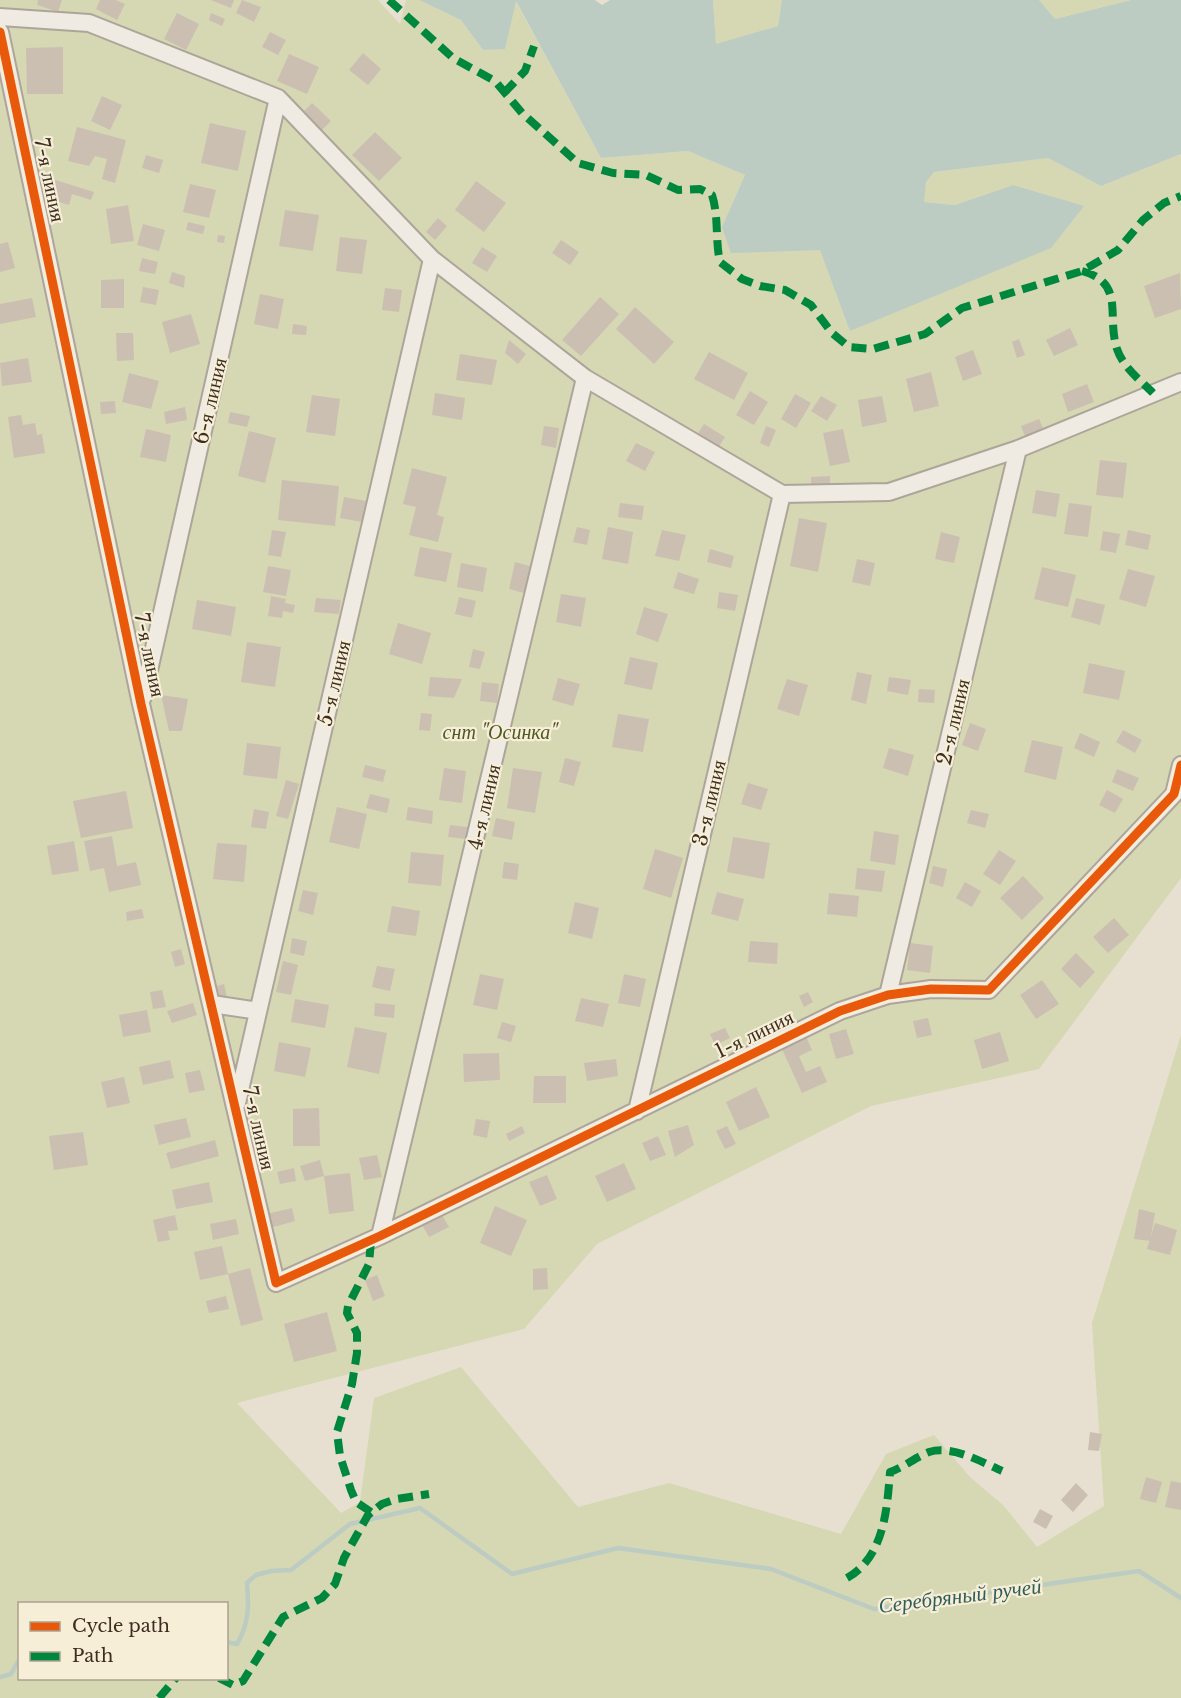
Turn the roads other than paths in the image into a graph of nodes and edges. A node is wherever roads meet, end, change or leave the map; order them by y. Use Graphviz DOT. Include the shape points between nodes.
graph roads {
  1 [pos="0,17"];
  2 [pos="0,32"];
  3 [pos="278,98"];
  4 [pos="432,259"];
  5 [pos="585,378"];
  6 [pos="1181,382"];
  7 [pos="1018,449"];
  8 [pos="782,494"];
  9 [pos="141,704"];
  10 [pos="1181,765"];
  11 [pos="888,995"];
  12 [pos="212,1004"];
  13 [pos="258,1011"];
  14 [pos="236,1108"];
  15 [pos="637,1111"];
  16 [pos="380,1236"];
  17 [pos="276,1283"];
  1 -- 3 [label="street" via="89,22"];
  2 -- 9 [label="street, 7-я линия"];
  3 -- 4 [label="street"];
  3 -- 9 [label="street, 6-я линия"];
  4 -- 5 [label="street"];
  4 -- 13 [label="street, 5-я линия"];
  5 -- 8 [label="street"];
  5 -- 16 [label="street, 4-я линия"];
  6 -- 7 [label="street"];
  7 -- 8 [label="street" via="889,492"];
  7 -- 11 [label="street, 2-я линия"];
  8 -- 15 [label="street, 3-я линия"];
  9 -- 12 [label="street, 7-я линия"];
  10 -- 11 [label="street, 1-я линия" via="1174,794 989,990 931,989"];
  11 -- 15 [label="street, 1-я линия" via="840,1011"];
  12 -- 13 [label="street"];
  12 -- 14 [label="street, 7-я линия"];
  13 -- 14 [label="street, 5-я линия"];
  14 -- 17 [label="street, 7-я линия"];
  15 -- 16 [label="street, 1-я линия"];
  16 -- 17 [label="street, 1-я линия"];
}
